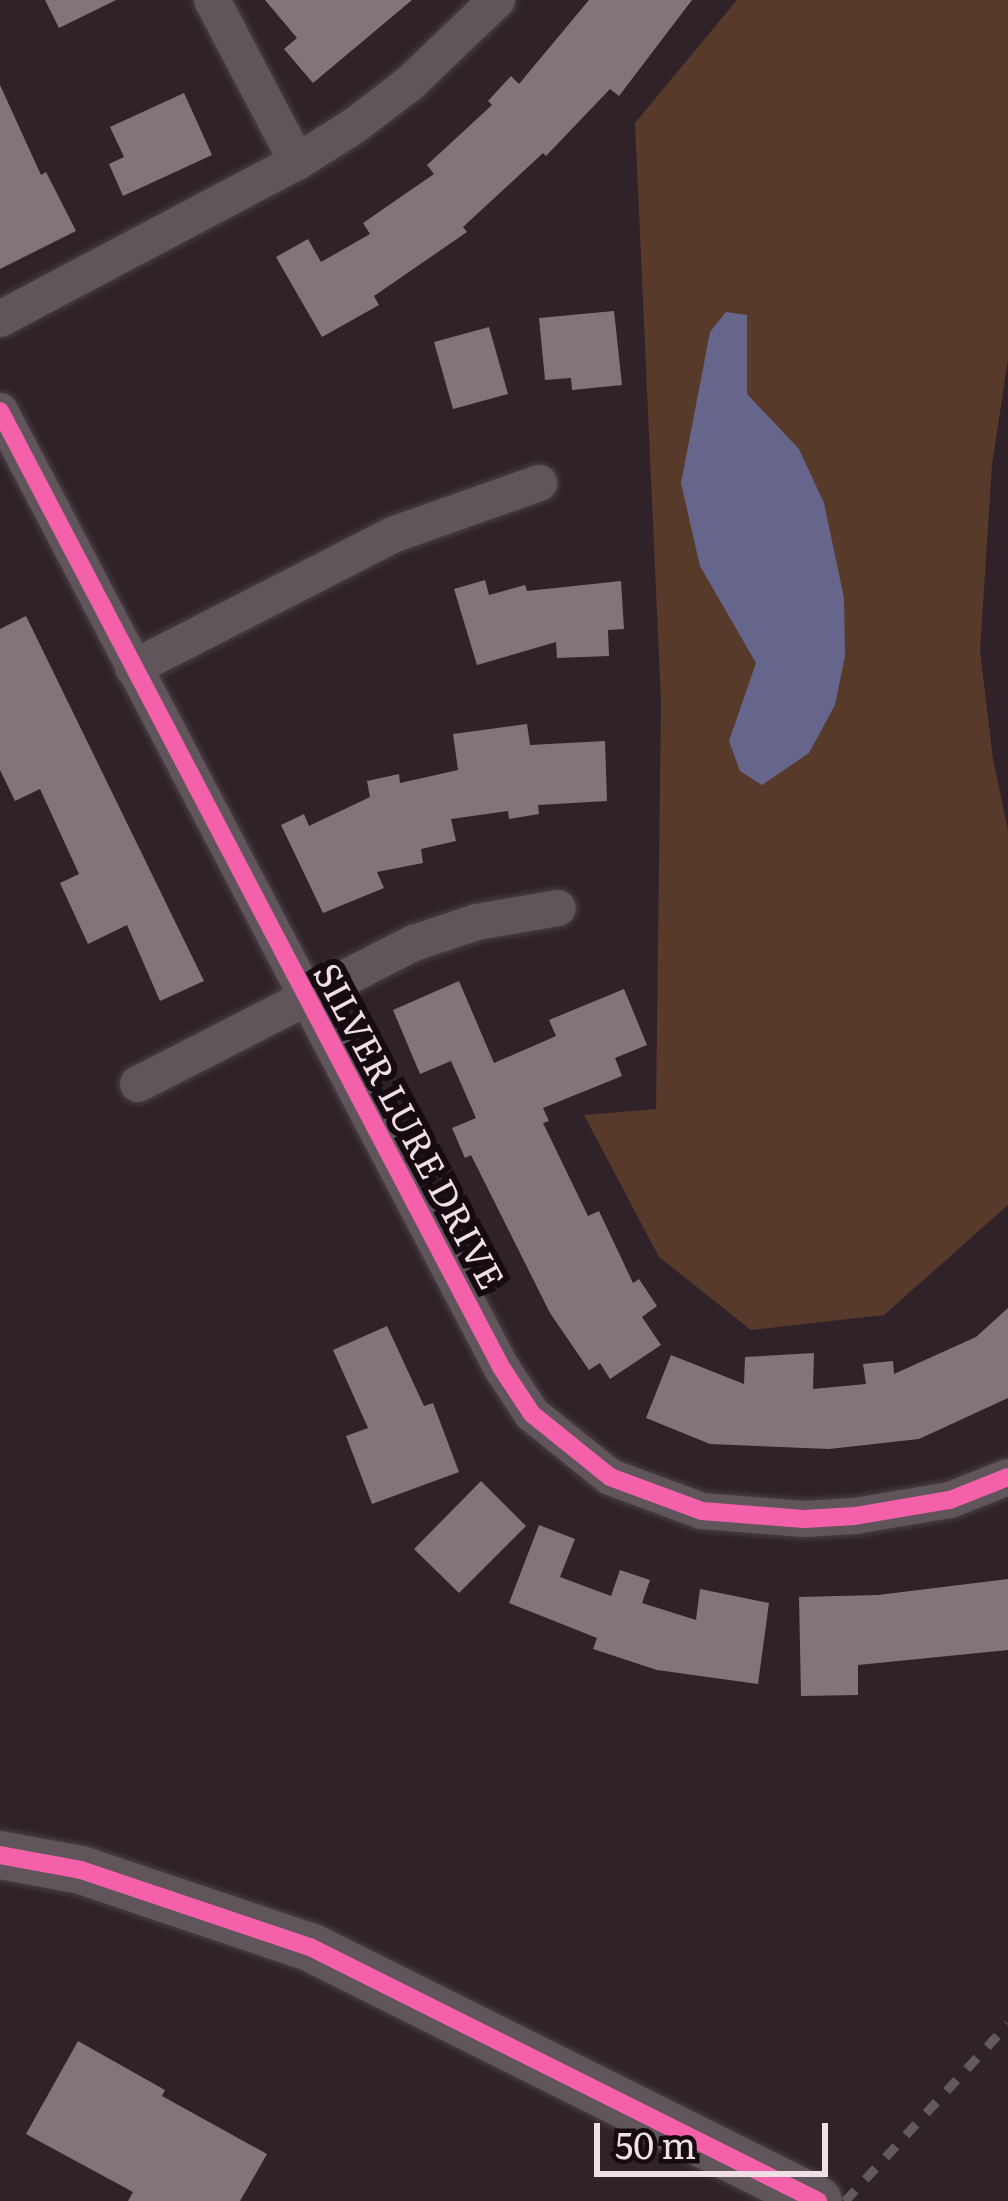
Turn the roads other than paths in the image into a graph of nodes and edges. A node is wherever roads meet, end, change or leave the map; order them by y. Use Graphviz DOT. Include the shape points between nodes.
graph roads {
  1 [pos="212,0"];
  2 [pos="496,0"];
  3 [pos="297,162"];
  4 [pos="0,319"];
  5 [pos="0,411"];
  6 [pos="539,483"];
  7 [pos="134,668"];
  8 [pos="558,908"];
  9 [pos="307,998"];
  10 [pos="138,1084"];
  11 [pos="1008,1477"];
  12 [pos="0,1856"];
  13 [pos="818,2201"];
  1 -- 3 [label="street"];
  2 -- 3 [label="street" via="409,84"];
  3 -- 4 [label="street"];
  5 -- 7 [label="street, SILVER LURE DRIVE"];
  6 -- 7 [label="street" via="395,534"];
  7 -- 9 [label="street, SILVER LURE DRIVE"];
  8 -- 9 [label="street" via="414,943"];
  9 -- 10 [label="street"];
  9 -- 11 [label="street, SILVER LURE DRIVE" via="501,1367 532,1414 596,1468 702,1511 804,1519 904,1511"];
  12 -- 13 [label="street" via="81,1870 310,1947"];
}
